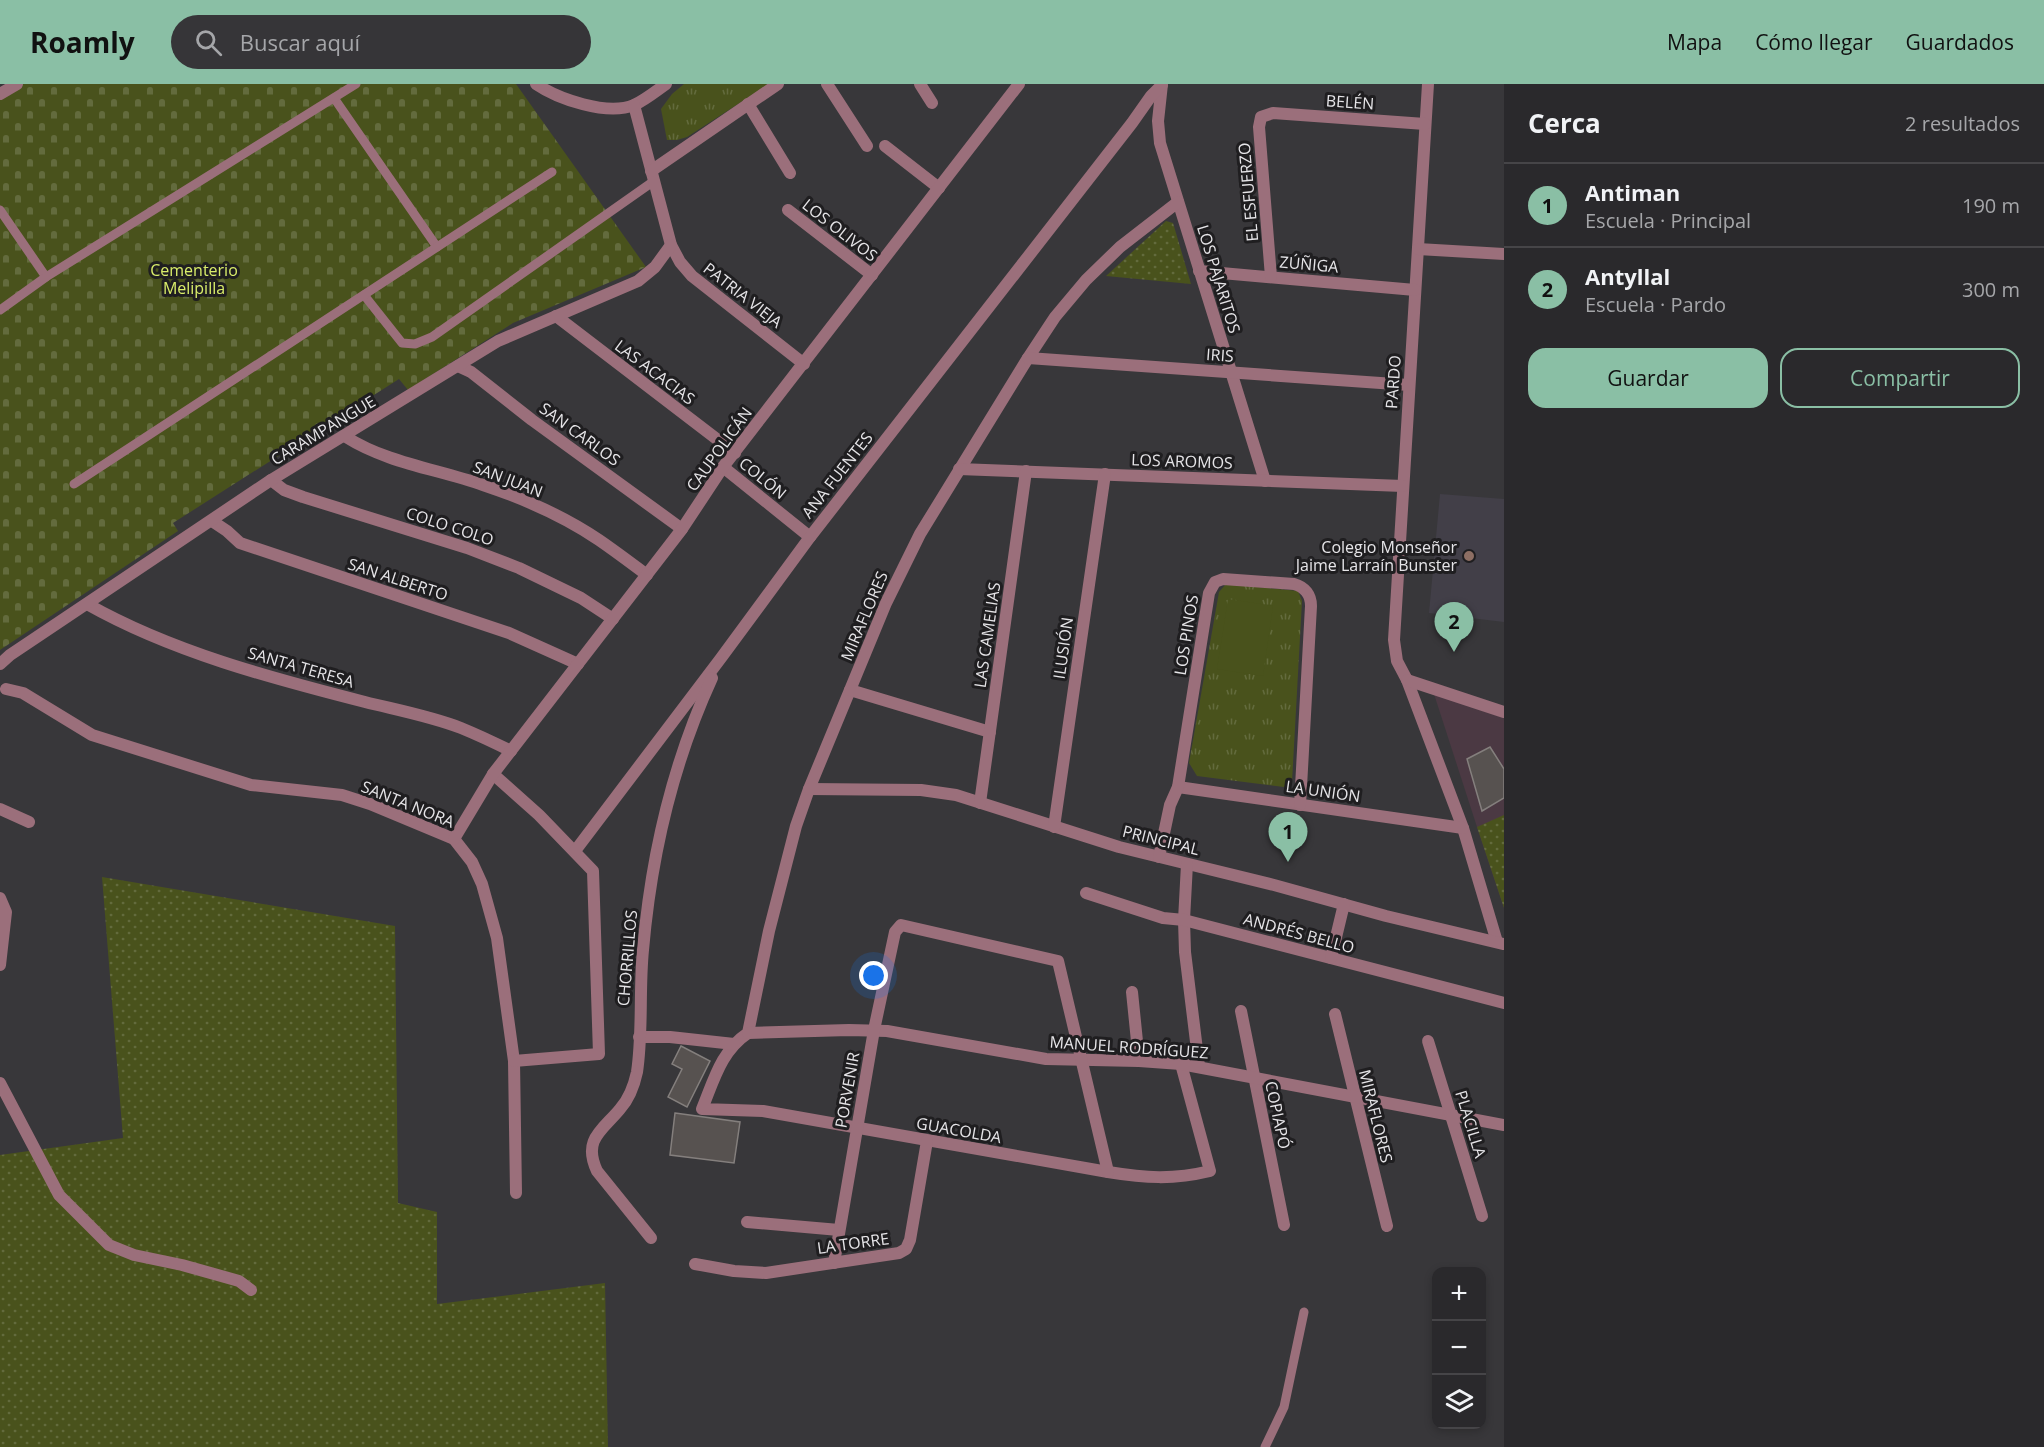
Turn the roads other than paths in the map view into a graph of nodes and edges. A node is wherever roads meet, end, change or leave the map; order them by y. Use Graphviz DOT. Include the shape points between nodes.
graph roads {
  1 [pos="17,84"];
  2 [pos="357,84"];
  3 [pos="536,84"];
  4 [pos="666,84"];
  5 [pos="778,84"];
  6 [pos="826,84"];
  7 [pos="920,84"];
  8 [pos="1019,84"];
  9 [pos="1428,84"];
  10 [pos="1162,85"];
  11 [pos="0,94"];
  12 [pos="334,98"];
  13 [pos="932,103"];
  14 [pos="748,104"];
  15 [pos="634,105"];
  16 [pos="1273,112"];
  17 [pos="1158,121"];
  18 [pos="1132,123"];
  19 [pos="1425,124"];
  20 [pos="867,146"];
  21 [pos="885,146"];
  22 [pos="552,172"];
  23 [pos="790,173"];
  24 [pos="652,176"];
  25 [pos="939,188"];
  26 [pos="1178,202"];
  27 [pos="0,210"];
  28 [pos="788,210"];
  29 [pos="671,245"];
  30 [pos="437,248"];
  31 [pos="1418,249"];
  32 [pos="1504,254"];
  33 [pos="1199,271"];
  34 [pos="872,275"];
  35 [pos="46,277"];
  36 [pos="1271,277"];
  37 [pos="1415,290"];
  38 [pos="364,295"];
  39 [pos="0,310"];
  40 [pos="556,316"];
  41 [pos="1028,358"];
  42 [pos="804,364"];
  43 [pos="458,366"];
  44 [pos="1231,372"];
  45 [pos="1409,385"];
  46 [pos="345,437"];
  47 [pos="735,453"];
  48 [pos="723,467"];
  49 [pos="959,469"];
  50 [pos="1026,471"];
  51 [pos="1105,474"];
  52 [pos="272,480"];
  53 [pos="1265,481"];
  54 [pos="74,484"];
  55 [pos="1403,486"];
  56 [pos="212,521"];
  57 [pos="682,529"];
  58 [pos="810,537"];
  59 [pos="647,575"];
  60 [pos="87,604"];
  61 [pos="613,619"];
  62 [pos="721,658"];
  63 [pos="0,664"];
  64 [pos="578,664"];
  65 [pos="1407,680"];
  66 [pos="2,687"];
  67 [pos="850,690"];
  68 [pos="1504,712"];
  69 [pos="990,732"];
  70 [pos="511,751"];
  71 [pos="493,774"];
  72 [pos="1178,787"];
  73 [pos="809,789"];
  74 [pos="980,803"];
  75 [pos="1300,805"];
  76 [pos="0,809"];
  77 [pos="28,822"];
  78 [pos="1054,827"];
  79 [pos="1463,828"];
  80 [pos="454,839"];
  81 [pos="575,851"];
  82 [pos="1159,856"];
  83 [pos="1187,864"];
  84 [pos="1086,893"];
  85 [pos="0,898"];
  86 [pos="1344,904"];
  87 [pos="1184,920"];
  88 [pos="1501,943"];
  89 [pos="1331,958"];
  90 [pos="0,965"];
  91 [pos="1132,992"];
  92 [pos="1504,1003"];
  93 [pos="1241,1011"];
  94 [pos="1335,1014"];
  95 [pos="874,1030"];
  96 [pos="748,1034"];
  97 [pos="639,1037"];
  98 [pos="1428,1041"];
  99 [pos="734,1044"];
  100 [pos="514,1060"];
  101 [pos="1081,1060"];
  102 [pos="1139,1061"];
  103 [pos="1181,1064"];
  104 [pos="1199,1066"];
  105 [pos="1253,1076"];
  106 [pos="0,1083"];
  107 [pos="1354,1096"];
  108 [pos="1450,1115"];
  109 [pos="1504,1125"];
  110 [pos="858,1128"];
  111 [pos="927,1141"];
  112 [pos="1108,1172"];
  113 [pos="516,1193"];
  114 [pos="1482,1216"];
  115 [pos="747,1221"];
  116 [pos="1284,1225"];
  117 [pos="1387,1226"];
  118 [pos="839,1230"];
  119 [pos="651,1238"];
  120 [pos="834,1263"];
  121 [pos="695,1264"];
  122 [pos="251,1290"];
  123 [pos="1304,1312"];
  124 [pos="1265,1447"];
  1 -- 11 [label="street"];
  2 -- 12 [label="lane"];
  3 -- 15 [label="street" via="556,96 584,104"];
  4 -- 15 [label="street"];
  5 -- 14 [label="street"];
  6 -- 20 [label="street"];
  7 -- 13 [label="street"];
  8 -- 25 [label="street, CAUPOLICÁN"];
  9 -- 19 [label="street, PARDO"];
  10 -- 17 [label="street, LOS PAJARITOS"];
  10 -- 18 [label="street, ANA FUENTES"];
  12 -- 30 [label="lane"];
  12 -- 35 [label="lane"];
  14 -- 23 [label="street"];
  14 -- 24 [label="street"];
  15 -- 24 [label="street, PATRIA VIEJA"];
  16 -- 19 [label="street, BELÉN"];
  16 -- 36 [label="street, EL ESFUERZO" via="1261,117 1259,127"];
  17 -- 18 [label="street"];
  17 -- 26 [label="street, LOS PAJARITOS" via="1160,143"];
  18 -- 58 [label="street, ANA FUENTES"];
  19 -- 31 [label="street, PARDO"];
  21 -- 25 [label="street"];
  22 -- 30 [label="lane"];
  24 -- 29 [label="street, PATRIA VIEJA"];
  24 -- 38 [label="lane" via="432,337 415,344 402,343"];
  25 -- 34 [label="street, CAUPOLICÁN"];
  26 -- 33 [label="street, LOS PAJARITOS"];
  26 -- 41 [label="street, MIRAFLORES" via="1120,247 1086,280"];
  27 -- 35 [label="lane"];
  28 -- 34 [label="street, LOS OLIVOS"];
  29 -- 40 [label="street, CARAMPANGUE" via="655,267 638,281"];
  29 -- 42 [label="street, PATRIA VIEJA" via="692,276"];
  30 -- 38 [label="lane"];
  31 -- 32 [label="street"];
  31 -- 37 [label="street, PARDO"];
  33 -- 36 [label="street, ZÚÑIGA"];
  33 -- 44 [label="street, LOS PAJARITOS"];
  34 -- 42 [label="street, CAUPOLICÁN"];
  35 -- 39 [label="lane"];
  36 -- 37 [label="street, ZÚÑIGA"];
  37 -- 45 [label="street, PARDO"];
  38 -- 54 [label="lane"];
  40 -- 43 [label="street, CARAMPANGUE" via="498,341"];
  40 -- 47 [label="street, LAS ACACIAS"];
  41 -- 44 [label="street, IRIS"];
  41 -- 49 [label="street, MIRAFLORES"];
  42 -- 47 [label="street, CAUPOLICÁN"];
  43 -- 46 [label="street, CARAMPANGUE"];
  43 -- 57 [label="street, SAN CARLOS"];
  44 -- 45 [label="street, IRIS"];
  44 -- 53 [label="street, LOS PAJARITOS"];
  45 -- 55 [label="street, PARDO"];
  46 -- 52 [label="street, CARAMPANGUE"];
  46 -- 59 [label="street, SAN JUAN" via="383,455 534,504 597,539"];
  47 -- 48 [label="street, CAUPOLICÁN"];
  48 -- 57 [label="street, CAUPOLICÁN"];
  48 -- 58 [label="street, COLÓN"];
  49 -- 50 [label="street, LOS AROMOS"];
  49 -- 67 [label="street, MIRAFLORES" via="902,568"];
  50 -- 51 [label="street, LOS AROMOS"];
  50 -- 69 [label="street, LAS CAMELIAS"];
  51 -- 53 [label="street, LOS AROMOS"];
  51 -- 78 [label="street, ILUSIÓN"];
  52 -- 56 [label="street, CARAMPANGUE"];
  52 -- 61 [label="street, COLO COLO" via="303,497 468,548 519,568 581,598"];
  53 -- 55 [label="street, LOS AROMOS"];
  55 -- 65 [label="street, PARDO" via="1394,640 1397,661"];
  56 -- 60 [label="street, CARAMPANGUE"];
  56 -- 64 [label="street, SAN ALBERTO" via="240,543 509,633"];
  57 -- 59 [label="street, CAUPOLICÁN"];
  58 -- 62 [label="street, ANA FUENTES"];
  59 -- 61 [label="street, CAUPOLICÁN"];
  60 -- 63 [label="street, CARAMPANGUE"];
  60 -- 70 [label="street, SANTA TERESA" via="120,623 207,657 413,712"];
  61 -- 64 [label="street, CAUPOLICÁN"];
  62 -- 81 [label="street, ANA FUENTES"];
  62 -- 97 [label="street, CHORRILLOS" via="682,753 660,838 643,949"];
  64 -- 70 [label="street, CAUPOLICÁN"];
  65 -- 68 [label="street"];
  65 -- 79 [label="street, PARDO"];
  66 -- 80 [label="street, SANTA NORA" via="22,693 92,735 251,785 342,795"];
  67 -- 69 [label="street"];
  67 -- 73 [label="street, MIRAFLORES"];
  69 -- 74 [label="street, LAS CAMELIAS"];
  70 -- 71 [label="street, CAUPOLICÁN"];
  71 -- 80 [label="street, CAUPOLICÁN"];
  71 -- 81 [label="street"];
  72 -- 75 [label="street, LA UNIÓN"];
  72 -- 75 [label="street, LOS PINOS" via="1210,589 1223,579 1294,584 1310,596 1311,606"];
  72 -- 82 [label="street, LOS PINOS"];
  73 -- 74 [label="street, PRINCIPAL" via="931,791"];
  73 -- 96 [label="street, MIRAFLORES" via="783,874"];
  74 -- 78 [label="street, PRINCIPAL"];
  75 -- 79 [label="street, LA UNIÓN"];
  76 -- 77 [label="street"];
  78 -- 82 [label="street, PRINCIPAL"];
  79 -- 88 [label="street, PARDO"];
  80 -- 100 [label="street, SANTA NORA" via="472,862 491,911"];
  81 -- 100 [label="street" via="593,871 598,1054"];
  82 -- 83 [label="street, PRINCIPAL"];
  83 -- 86 [label="street, PRINCIPAL"];
  83 -- 87 [label="street"];
  84 -- 87 [label="street, ANDRÉS BELLO" via="1163,918"];
  85 -- 90 [label="street" via="6,912"];
  86 -- 88 [label="street, PRINCIPAL"];
  86 -- 89 [label="street"];
  87 -- 89 [label="street, ANDRÉS BELLO"];
  87 -- 104 [label="street"];
  89 -- 92 [label="street, ANDRÉS BELLO"];
  91 -- 102 [label="street"];
  93 -- 105 [label="street, COPIAPÓ"];
  94 -- 107 [label="street, MIRAFLORES"];
  95 -- 96 [label="street, MANUEL RODRÍGUEZ"];
  95 -- 101 [label="street, MANUEL RODRÍGUEZ" via="1035,1057"];
  95 -- 101 [label="street, PORVENIR" via="895,932 901,925 1058,961"];
  95 -- 110 [label="street, PORVENIR"];
  96 -- 99 [label="street"];
  97 -- 99 [label="street"];
  97 -- 119 [label="street, CHORRILLOS" via="631,1093 598,1132 592,1153 601,1176"];
  98 -- 108 [label="street, PLACILLA"];
  99 -- 110 [label="street, GUACOLDA" via="723,1059 702,1109 763,1111"];
  100 -- 113 [label="street, SANTA NORA"];
  101 -- 102 [label="street, MANUEL RODRÍGUEZ"];
  101 -- 112 [label="street"];
  102 -- 103 [label="street, MANUEL RODRÍGUEZ"];
  103 -- 104 [label="street, MANUEL RODRÍGUEZ"];
  103 -- 112 [label="street, GUACOLDA" via="1210,1171 1157,1178"];
  104 -- 105 [label="street, MANUEL RODRÍGUEZ"];
  105 -- 107 [label="street, MANUEL RODRÍGUEZ"];
  105 -- 116 [label="street, COPIAPÓ"];
  106 -- 122 [label="street" via="59,1196 109,1245 134,1256 239,1281"];
  107 -- 108 [label="street, MANUEL RODRÍGUEZ"];
  107 -- 117 [label="street, MIRAFLORES"];
  108 -- 109 [label="street, MANUEL RODRÍGUEZ"];
  108 -- 114 [label="street, PLACILLA"];
  110 -- 111 [label="street, GUACOLDA"];
  110 -- 118 [label="street, PORVENIR"];
  111 -- 112 [label="street, GUACOLDA"];
  111 -- 120 [label="street, LA TORRE" via="906,1249"];
  115 -- 118 [label="street"];
  118 -- 120 [label="street, PORVENIR"];
  120 -- 121 [label="street, LA TORRE" via="757,1273"];
  123 -- 124 [label="lane" via="1284,1407"];
}
